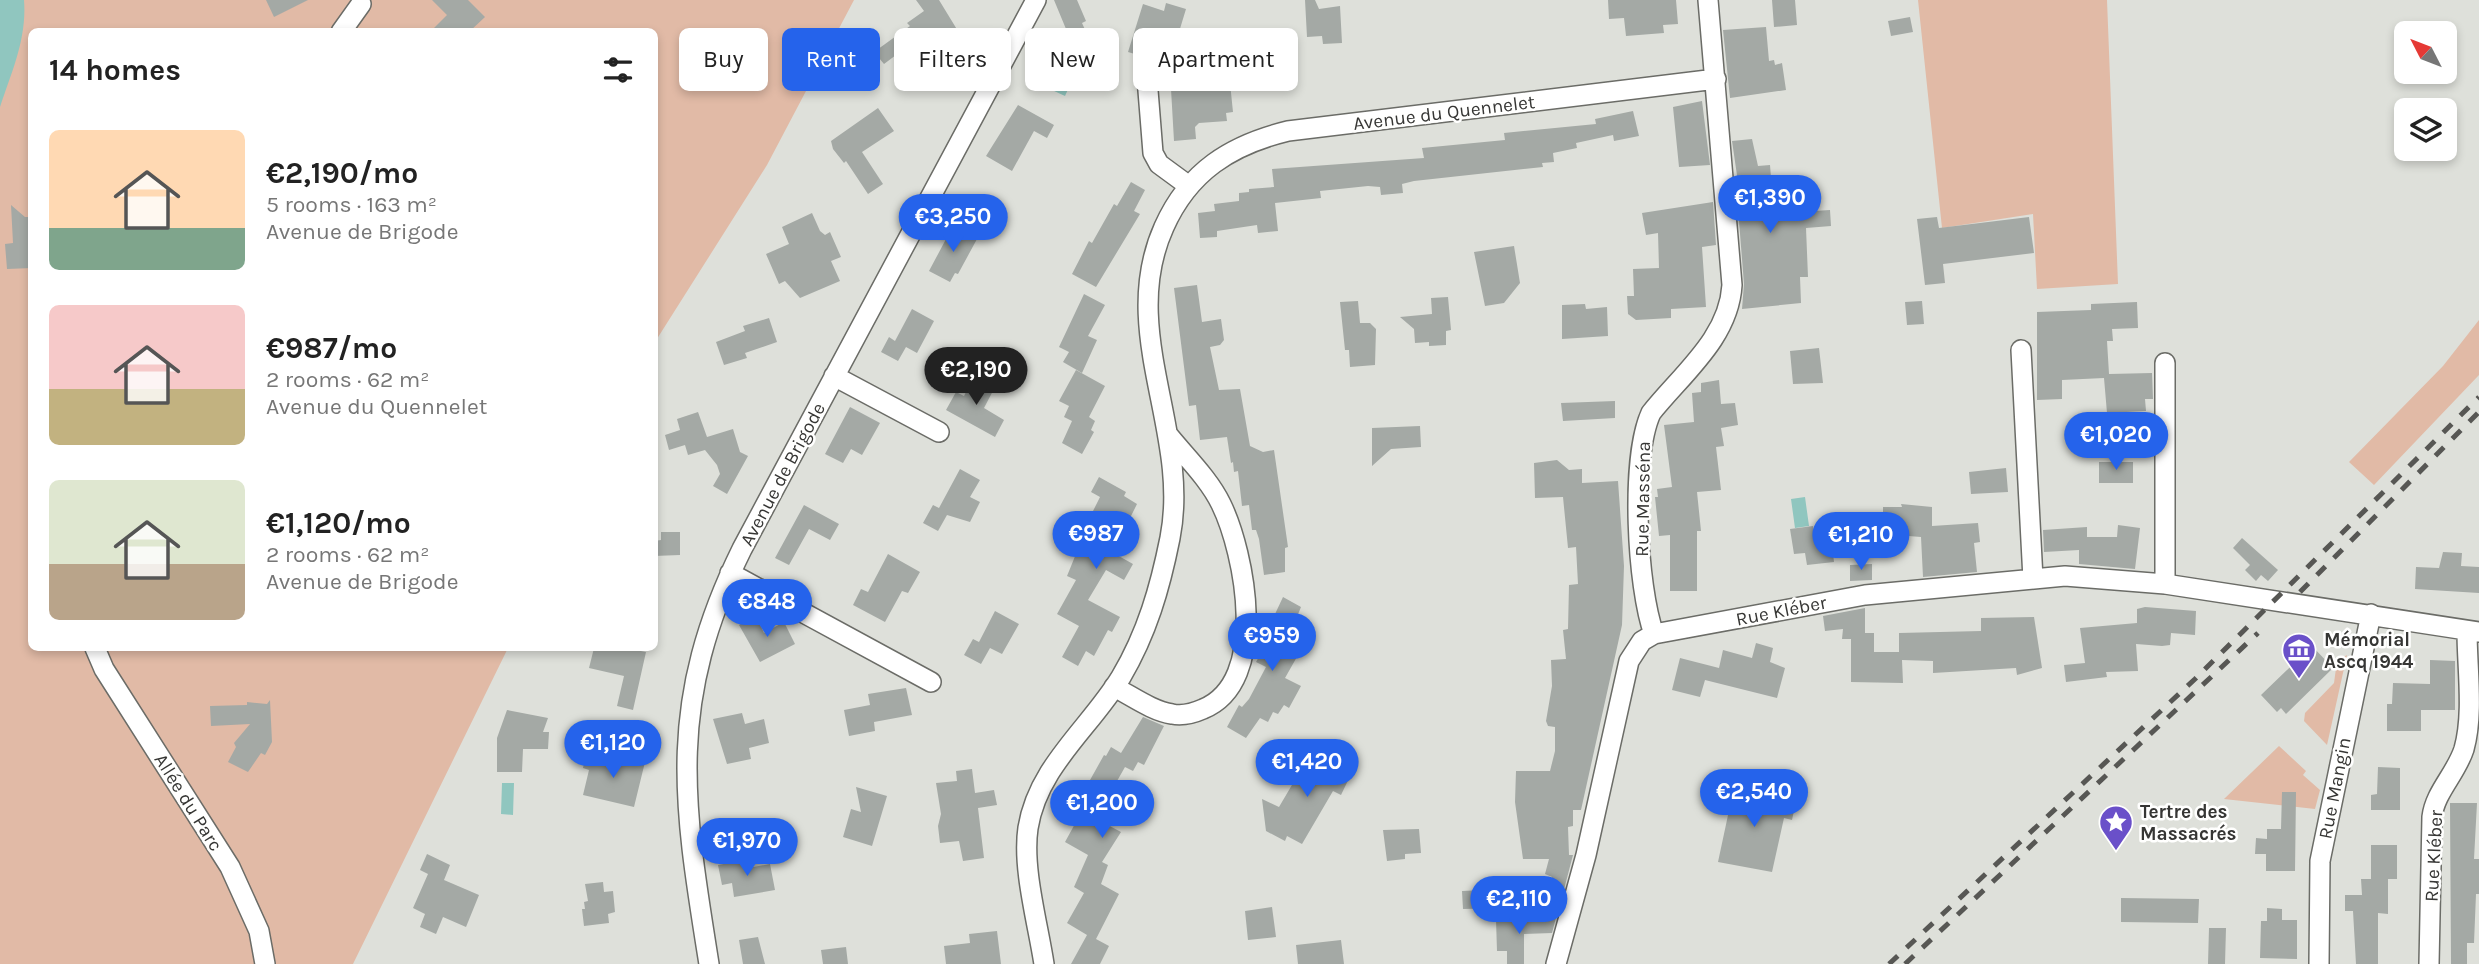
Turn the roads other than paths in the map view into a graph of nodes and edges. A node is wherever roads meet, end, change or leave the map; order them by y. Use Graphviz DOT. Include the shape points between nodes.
graph roads {
  1 [pos="1036,0"];
  2 [pos="1708,0"];
  3 [pos="361,4"];
  4 [pos="344,28"];
  5 [pos="1716,79"];
  6 [pos="1148,91"];
  7 [pos="1189,186"];
  8 [pos="2021,350"];
  9 [pos="2165,363"];
  10 [pos="834,376"];
  11 [pos="939,432"];
  12 [pos="1168,435"];
  13 [pos="730,573"];
  14 [pos="2033,579"];
  15 [pos="2165,584"];
  16 [pos="2371,614"];
  17 [pos="2473,631"];
  18 [pos="1654,634"];
  19 [pos="96,651"];
  20 [pos="931,682"];
  21 [pos="1114,687"];
  22 [pos="265,964"];
  23 [pos="709,964"];
  24 [pos="1044,964"];
  25 [pos="1556,964"];
  26 [pos="2319,964"];
  27 [pos="2429,964"];
  1 -- 10 [label="street, Avenue de Brigode"];
  2 -- 5 [label="street, Rue Masséna"];
  3 -- 4 [label="street"];
  5 -- 7 [label="street, Avenue du Quennelet" via="1288,131 1239,145"];
  5 -- 18 [label="street, Rue Masséna" via="1731,304 1719,331 1644,428 1639,466 1641,585"];
  6 -- 7 [label="street" via="1153,153 1159,164"];
  7 -- 12 [label="street, Avenue du Quennelet" via="1163,228 1147,289 1150,356"];
  8 -- 14 [label="street"];
  9 -- 15 [label="street"];
  10 -- 11 [label="street"];
  10 -- 13 [label="street, Avenue de Brigode"];
  12 -- 21 [label="street, Avenue du Quennelet" via="1173,492 1163,572 1143,636"];
  12 -- 21 [label="street, Avenue du Quennelet" via="1213,489 1230,526 1247,603 1239,666 1223,696 1211,706 1185,714 1163,712"];
  13 -- 20 [label="street"];
  13 -- 23 [label="street, Avenue de Brigode" via="703,643 685,751 688,825"];
  14 -- 15 [label="street, Rue Kléber" via="2093,577"];
  14 -- 18 [label="street, Rue Kléber" via="1865,595"];
  15 -- 16 [label="street, Rue Kléber"];
  16 -- 17 [label="street, Rue Kléber"];
  16 -- 26 [label="street, Rue Mangin" via="2320,861"];
  17 -- 27 [label="street, Rue Kléber" via="2467,736 2432,817"];
  18 -- 25 [label="street" via="1642,641 1629,661 1586,855"];
  19 -- 22 [label="street, Allée du Parc" via="230,867 259,931"];
  21 -- 24 [label="street, Avenue du Quennelet" via="1051,768 1032,812 1028,855"];
}
